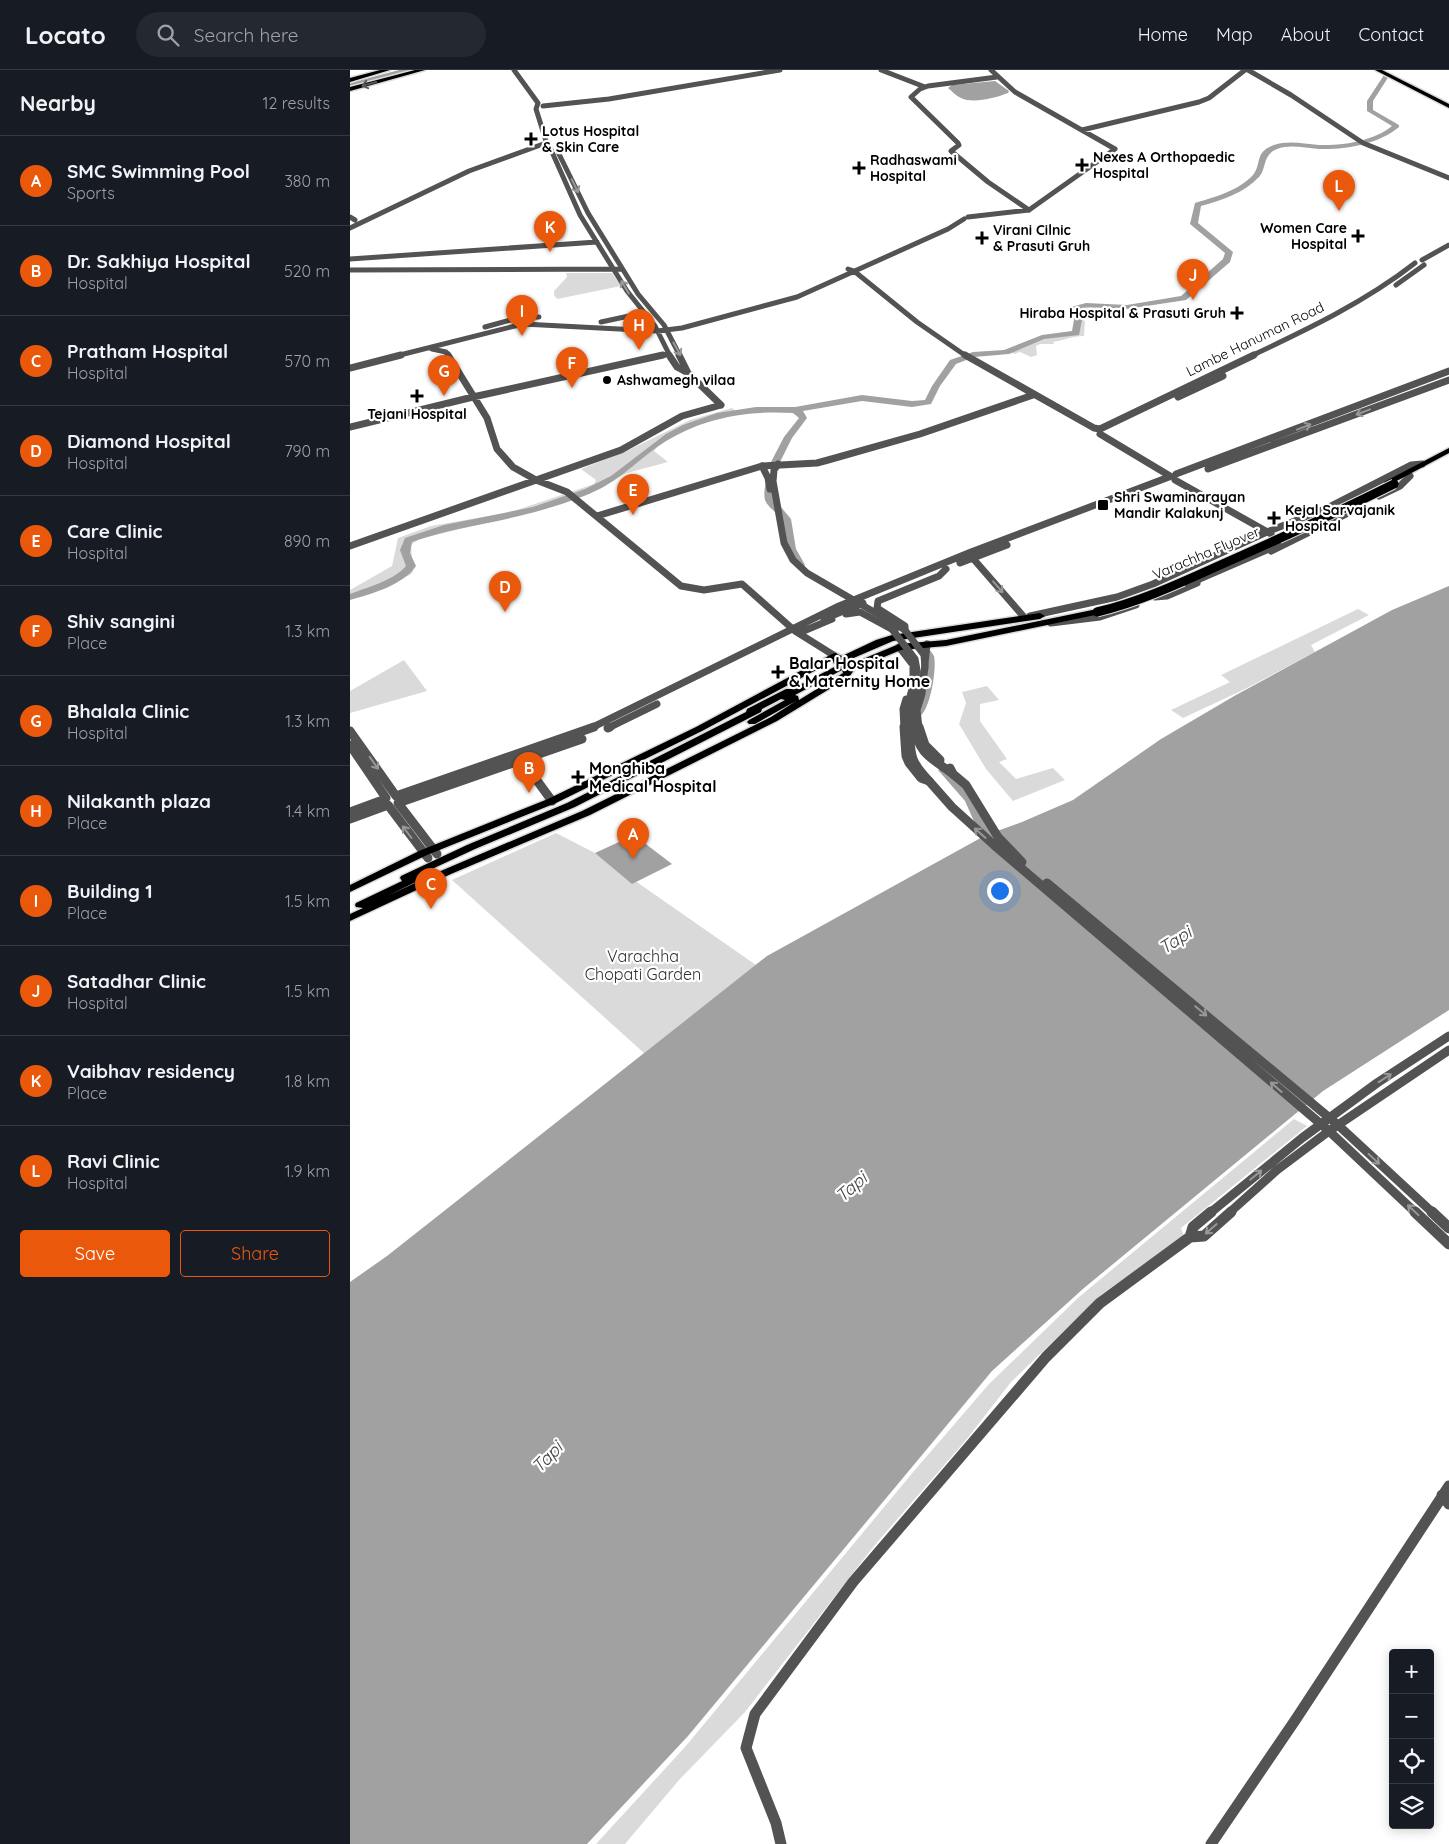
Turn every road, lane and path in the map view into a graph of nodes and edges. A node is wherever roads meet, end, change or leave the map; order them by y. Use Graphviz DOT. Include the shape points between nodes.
graph roads {
  1 [pos="388,70"];
  2 [pos="422,70"];
  3 [pos="514,70"];
  4 [pos="520,70"];
  5 [pos="780,70"];
  6 [pos="881,70"];
  7 [pos="991,70"];
  8 [pos="995,70"];
  9 [pos="1246,70"];
  10 [pos="1378,70"];
  11 [pos="1387,70"];
  12 [pos="1393,70"];
  13 [pos="997,77"];
  14 [pos="350,80"];
  15 [pos="925,87"];
  16 [pos="350,89"];
  17 [pos="1443,99"];
  18 [pos="543,106"];
  19 [pos="1449,106"];
  20 [pos="1084,130"];
  21 [pos="548,142"];
  22 [pos="1449,178"];
  23 [pos="383,206"];
  24 [pos="390,208"];
  25 [pos="1029,210"];
  26 [pos="352,220"];
  27 [pos="350,228"];
  28 [pos="596,242"];
  29 [pos="1449,245"];
  30 [pos="1449,250"];
  31 [pos="350,259"];
  32 [pos="1424,263"];
  33 [pos="622,269"];
  34 [pos="350,270"];
  35 [pos="615,270"];
  36 [pos="851,270"];
  37 [pos="643,312"];
  38 [pos="548,318"];
  39 [pos="554,318"];
  40 [pos="530,320"];
  41 [pos="601,322"];
  42 [pos="656,328"];
  43 [pos="665,328"];
  44 [pos="454,341"];
  45 [pos="422,349"];
  46 [pos="446,352"];
  47 [pos="668,354"];
  48 [pos="350,364"];
  49 [pos="350,368"];
  50 [pos="1449,372"];
  51 [pos="688,373"];
  52 [pos="1449,380"];
  53 [pos="1033,395"];
  54 [pos="1386,395"];
  55 [pos="473,397"];
  56 [pos="1395,400"];
  57 [pos="350,427"];
  58 [pos="1099,432"];
  59 [pos="1109,432"];
  60 [pos="1449,450"];
  61 [pos="1449,459"];
  62 [pos="778,464"];
  63 [pos="1422,464"];
  64 [pos="762,466"];
  65 [pos="1410,476"];
  66 [pos="1175,477"];
  67 [pos="536,480"];
  68 [pos="1391,483"];
  69 [pos="1350,510"];
  70 [pos="597,516"];
  71 [pos="1269,531"];
  72 [pos="1283,542"];
  73 [pos="350,546"];
  74 [pos="970,556"];
  75 [pos="1196,564"];
  76 [pos="946,569"];
  77 [pos="1215,575"];
  78 [pos="1157,597"];
  79 [pos="1096,610"];
  80 [pos="1018,621"];
  81 [pos="1035,624"];
  82 [pos="905,630"];
  83 [pos="797,631"];
  84 [pos="895,631"];
  85 [pos="899,648"];
  86 [pos="928,648"];
  87 [pos="844,662"];
  88 [pos="350,731"];
  89 [pos="350,745"];
  90 [pos="520,757"];
  91 [pos="953,774"];
  92 [pos="929,781"];
  93 [pos="397,799"];
  94 [pos="386,801"];
  95 [pos="552,801"];
  96 [pos="350,812"];
  97 [pos="350,819"];
  98 [pos="430,853"];
  99 [pos="390,877"];
  100 [pos="352,892"];
  101 [pos="350,910"];
  102 [pos="350,918"];
  103 [pos="1449,1036"];
  104 [pos="1449,1050"];
  105 [pos="1326,1116"];
  106 [pos="1317,1122"];
  107 [pos="1338,1126"];
  108 [pos="1329,1131"];
  109 [pos="1219,1207"];
  110 [pos="1230,1214"];
  111 [pos="1446,1225"];
  112 [pos="1433,1228"];
  113 [pos="1190,1238"];
  114 [pos="1449,1244"];
  115 [pos="1447,1495"];
  116 [pos="781,1844"];
  117 [pos="1212,1844"];
  1 -- 14 [label="main road"];
  2 -- 16 [label="main road, one-way"];
  3 -- 21 [label="street" via="538,103 536,109"];
  4 -- 18 [label="street"];
  5 -- 18 [label="street" via="609,99"];
  6 -- 15 [label="street"];
  7 -- 13 [label="street"];
  8 -- 20 [label="street" via="1019,93"];
  9 -- 20 [label="street" via="1199,102"];
  9 -- 22 [label="street" via="1291,95 1354,139"];
  10 -- 17 [label="main road"];
  11 -- 17 [label="main road"];
  12 -- 17 [label="main road"];
  13 -- 15 [label="street"];
  13 -- 20 [label="street" via="1015,92"];
  15 -- 25 [label="street" via="911,98 958,143 951,151 989,184"];
  17 -- 19 [label="main road"];
  18 -- 21 [label="street"];
  20 -- 25 [label="street" via="1115,150"];
  21 -- 23 [label="street" via="484,161"];
  21 -- 24 [label="street" via="468,171"];
  21 -- 28 [label="street" via="580,215"];
  21 -- 33 [label="street, one-way"];
  23 -- 24 [label="street"];
  23 -- 26 [label="street"];
  24 -- 27 [label="street"];
  25 -- 36 [label="street" via="964,218 948,229"];
  28 -- 31 [label="street"];
  28 -- 35 [label="street"];
  29 -- 32 [label="street"];
  30 -- 32 [label="street"];
  32 -- 58 [label="street, Lambe Hanuman Road" via="1415,264 1385,286 1320,323"];
  32 -- 59 [label="street" via="1362,306"];
  33 -- 35 [label="street"];
  33 -- 43 [label="street"];
  34 -- 35 [label="street"];
  37 -- 35 [label="street, one-way"];
  36 -- 43 [label="street" via="797,297"];
  36 -- 53 [label="street" via="976,363"];
  37 -- 41 [label="street"];
  37 -- 42 [label="street"];
  38 -- 40 [label="street"];
  39 -- 41 [label="street"];
  40 -- 42 [label="street"];
  40 -- 44 [label="street"];
  40 -- 48 [label="street" via="512,319"];
  41 -- 42 [label="street"];
  42 -- 43 [label="street"];
  42 -- 47 [label="street"];
  43 -- 51 [label="street, one-way"];
  44 -- 45 [label="street"];
  44 -- 46 [label="street"];
  45 -- 46 [label="street"];
  45 -- 49 [label="street"];
  46 -- 55 [label="street"];
  47 -- 51 [label="street" via="677,367"];
  47 -- 55 [label="street"];
  50 -- 54 [label="street"];
  51 -- 67 [label="street" via="721,405 682,416 621,450"];
  52 -- 56 [label="street"];
  53 -- 58 [label="street"];
  53 -- 62 [label="street" via="920,434 817,463"];
  54 -- 56 [label="street"];
  66 -- 54 [label="street, one-way"];
  55 -- 57 [label="street"];
  55 -- 67 [label="street" via="487,418 497,449 513,467"];
  56 -- 66 [label="street, one-way"];
  58 -- 59 [label="street" via="1107,429"];
  58 -- 66 [label="street"];
  59 -- 66 [label="street"];
  60 -- 63 [label="main road, Varachha Flyover"];
  61 -- 65 [label="main road, Varachha Flyover"];
  62 -- 64 [label="street"];
  62 -- 82 [label="street, bridge" via="773,481 784,543 793,560 816,578"];
  63 -- 68 [label="main road, Varachha Flyover"];
  63 -- 71 [label="street" via="1411,465 1325,509"];
  64 -- 70 [label="street"];
  64 -- 84 [label="street, bridge" via="768,478 779,544 790,563 822,588 868,612"];
  65 -- 68 [label="main road, Varachha Flyover"];
  65 -- 69 [label="street" via="1400,486"];
  66 -- 71 [label="street"];
  66 -- 74 [label="street"];
  67 -- 70 [label="street" via="567,492"];
  67 -- 73 [label="street"];
  68 -- 79 [label="main road, Varachha Flyover, bridge" via="1345,509 1197,575 1130,603"];
  69 -- 72 [label="street"];
  69 -- 77 [label="street" via="1302,537"];
  70 -- 83 [label="street" via="681,586 699,591 742,584"];
  71 -- 72 [label="street"];
  71 -- 75 [label="street"];
  72 -- 78 [label="street, bridge"];
  74 -- 76 [label="street"];
  74 -- 80 [label="street, one-way"];
  74 -- 83 [label="street" via="839,606"];
  75 -- 77 [label="street"];
  75 -- 80 [label="street" via="1117,597"];
  76 -- 82 [label="street" via="940,576 878,601 877,608 905,626"];
  76 -- 83 [label="street"];
  77 -- 78 [label="street"];
  78 -- 81 [label="street" via="1100,617"];
  79 -- 80 [label="main road, Varachha Flyover"];
  79 -- 81 [label="main road, Varachha Flyover"];
  80 -- 81 [label="main road, Varachha Flyover"];
  80 -- 86 [label="main road"];
  80 -- 87 [label="main road" via="1007,626 899,644"];
  80 -- 87 [label="main road" via="892,638"];
  82 -- 91 [label="street, bridge" via="924,656 913,711 916,741 923,752"];
  83 -- 84 [label="street" via="854,612 866,614"];
  83 -- 87 [label="street"];
  83 -- 90 [label="street" via="620,722"];
  84 -- 92 [label="street, bridge" via="915,659 917,670 908,708 911,756 914,765"];
  85 -- 86 [label="main road"];
  85 -- 87 [label="main road"];
  85 -- 92 [label="street, bridge" via="907,656 914,672 904,709 906,756 916,774"];
  86 -- 91 [label="street, bridge" via="917,710 920,734 925,745 951,768"];
  87 -- 95 [label="main road"];
  87 -- 98 [label="main road" via="561,802"];
  87 -- 99 [label="main road" via="580,796 408,873"];
  87 -- 101 [label="main road" via="748,724 591,803 458,859"];
  87 -- 102 [label="main road" via="846,675 774,719 586,812"];
  88 -- 93 [label="street, one-way"];
  89 -- 94 [label="street"];
  90 -- 93 [label="street"];
  90 -- 95 [label="street"];
  91 -- 105 [label="street, one-way" via="966,785 998,837 1018,858"];
  106 -- 92 [label="street, one-way" via="987,839 952,808"];
  93 -- 94 [label="street"];
  93 -- 98 [label="street"];
  94 -- 96 [label="street"];
  94 -- 97 [label="street"];
  98 -- 94 [label="street, one-way"];
  95 -- 98 [label="main road"];
  98 -- 99 [label="main road"];
  98 -- 100 [label="main road"];
  99 -- 100 [label="main road"];
  105 -- 103 [label="street, one-way"];
  104 -- 107 [label="street"];
  105 -- 106 [label="street"];
  105 -- 107 [label="street"];
  106 -- 108 [label="street"];
  109 -- 106 [label="street, one-way"];
  107 -- 108 [label="street"];
  107 -- 111 [label="street, one-way"];
  108 -- 110 [label="street" via="1277,1170"];
  112 -- 108 [label="street, one-way"];
  109 -- 110 [label="street"];
  109 -- 113 [label="street" via="1192,1228"];
  110 -- 113 [label="street, one-way" via="1204,1236"];
  111 -- 112 [label="street"];
  112 -- 114 [label="street"];
  113 -- 116 [label="street" via="1100,1303 1046,1357 853,1582 755,1714 746,1748"];
  115 -- 117 [label="street"];
}
